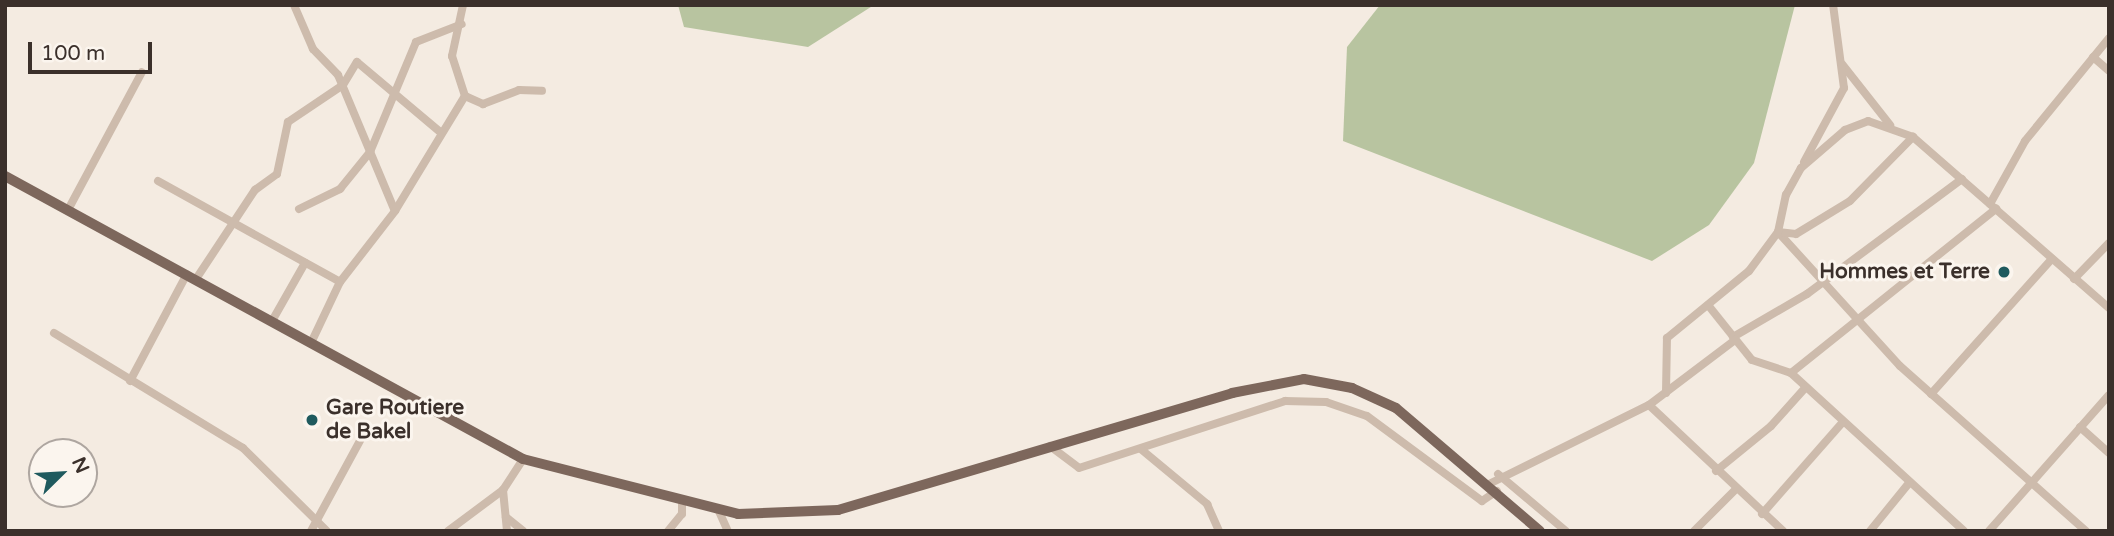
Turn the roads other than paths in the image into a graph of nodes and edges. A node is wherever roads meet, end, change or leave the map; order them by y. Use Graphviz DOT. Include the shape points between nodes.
graph roads {
  1 [pos="294,5"];
  2 [pos="463,5"];
  3 [pos="1833,5"];
  4 [pos="462,24"];
  5 [pos="2109,38"];
  6 [pos="2093,57"];
  7 [pos="1841,61"];
  8 [pos="2109,71"];
  9 [pos="142,72"];
  10 [pos="343,85"];
  11 [pos="542,91"];
  12 [pos="396,95"];
  13 [pos="465,96"];
  14 [pos="1890,125"];
  15 [pos="439,131"];
  16 [pos="1913,137"];
  17 [pos="370,152"];
  18 [pos="1801,168"];
  19 [pos="5,176"];
  20 [pos="1962,179"];
  21 [pos="159,181"];
  22 [pos="1993,207"];
  23 [pos="69,208"];
  24 [pos="299,209"];
  25 [pos="395,211"];
  26 [pos="233,223"];
  27 [pos="1778,232"];
  28 [pos="2109,243"];
  29 [pos="2052,260"];
  30 [pos="305,263"];
  31 [pos="192,277"];
  32 [pos="2074,279"];
  33 [pos="340,282"];
  34 [pos="1821,284"];
  35 [pos="1708,305"];
  36 [pos="2109,308"];
  37 [pos="1852,320"];
  38 [pos="272,321"];
  39 [pos="54,333"];
  40 [pos="1734,339"];
  41 [pos="311,343"];
  42 [pos="1791,373"];
  43 [pos="130,381"];
  44 [pos="1806,387"];
  45 [pos="1666,393"];
  46 [pos="1931,394"];
  47 [pos="2109,395"];
  48 [pos="1649,405"];
  49 [pos="1841,424"];
  50 [pos="367,428"];
  51 [pos="2080,428"];
  52 [pos="1050,446"];
  53 [pos="1142,450"];
  54 [pos="2109,453"];
  55 [pos="523,459"];
  56 [pos="1716,471"];
  57 [pos="1498,474"];
  58 [pos="2031,482"];
  59 [pos="1909,483"];
  60 [pos="1493,488"];
  61 [pos="503,490"];
  62 [pos="1735,490"];
  63 [pos="682,500"];
  64 [pos="718,509"];
  65 [pos="1762,514"];
  66 [pos="506,517"];
  67 [pos="318,521"];
  68 [pos="311,531"];
  69 [pos="327,531"];
  70 [pos="448,531"];
  71 [pos="507,531"];
  72 [pos="523,531"];
  73 [pos="668,531"];
  74 [pos="728,531"];
  75 [pos="1219,531"];
  76 [pos="1540,531"];
  77 [pos="1566,531"];
  78 [pos="1695,531"];
  79 [pos="1783,531"];
  80 [pos="1870,531"];
  81 [pos="1964,531"];
  82 [pos="1989,531"];
  83 [pos="2086,531"];
  1 -- 10 [label="street" via="313,49"];
  2 -- 4 [label="street"];
  3 -- 7 [label="street"];
  4 -- 12 [label="street" via="416,42"];
  4 -- 13 [label="street" via="452,56"];
  5 -- 6 [label="street"];
  6 -- 8 [label="street"];
  6 -- 22 [label="street" via="2025,141"];
  7 -- 14 [label="street"];
  7 -- 18 [label="street" via="1844,88"];
  9 -- 23 [label="street"];
  10 -- 12 [label="street" via="356,62"];
  10 -- 17 [label="street"];
  10 -- 26 [label="street" via="288,122 277,174 255,190"];
  11 -- 13 [label="street" via="519,90 483,104"];
  12 -- 15 [label="street"];
  12 -- 17 [label="street"];
  13 -- 15 [label="street"];
  14 -- 16 [label="street"];
  14 -- 18 [label="street" via="1868,121 1845,131"];
  15 -- 25 [label="street"];
  16 -- 20 [label="street"];
  16 -- 27 [label="street" via="1850,201 1796,234"];
  17 -- 24 [label="street" via="340,189"];
  17 -- 25 [label="street"];
  18 -- 27 [label="street" via="1786,195"];
  19 -- 23 [label="main road"];
  20 -- 22 [label="street"];
  20 -- 34 [label="street"];
  21 -- 26 [label="street"];
  22 -- 29 [label="street"];
  22 -- 37 [label="street"];
  23 -- 31 [label="main road"];
  25 -- 33 [label="street"];
  26 -- 30 [label="street"];
  26 -- 31 [label="street"];
  27 -- 34 [label="street"];
  27 -- 35 [label="street" via="1749,271"];
  28 -- 32 [label="street"];
  29 -- 32 [label="street"];
  29 -- 46 [label="street"];
  30 -- 33 [label="street"];
  30 -- 38 [label="street"];
  31 -- 38 [label="main road"];
  31 -- 43 [label="street"];
  32 -- 36 [label="street"];
  33 -- 41 [label="street"];
  34 -- 37 [label="street"];
  34 -- 40 [label="street"];
  35 -- 40 [label="street"];
  35 -- 45 [label="street" via="1667,338"];
  37 -- 42 [label="street"];
  37 -- 46 [label="street"];
  38 -- 41 [label="main road"];
  39 -- 43 [label="street"];
  40 -- 42 [label="street" via="1752,360"];
  40 -- 45 [label="street"];
  41 -- 55 [label="main road"];
  42 -- 44 [label="street"];
  43 -- 67 [label="street" via="243,448"];
  44 -- 49 [label="street"];
  44 -- 56 [label="street" via="1771,426"];
  45 -- 48 [label="street"];
  46 -- 58 [label="street"];
  47 -- 51 [label="street"];
  48 -- 56 [label="street"];
  48 -- 57 [label="street"];
  49 -- 59 [label="street"];
  49 -- 65 [label="street"];
  50 -- 67 [label="street"];
  51 -- 54 [label="street"];
  51 -- 58 [label="street"];
  52 -- 53 [label="street" via="1079,468"];
  52 -- 60 [label="main road" via="1304,379 1352,388 1396,408"];
  52 -- 64 [label="main road" via="838,510 761,517"];
  53 -- 60 [label="street" via="1285,401 1326,402 1367,416 1482,500"];
  53 -- 75 [label="street" via="1207,504"];
  55 -- 61 [label="street"];
  55 -- 63 [label="main road"];
  56 -- 62 [label="street"];
  57 -- 60 [label="street"];
  57 -- 77 [label="street"];
  58 -- 82 [label="street"];
  58 -- 83 [label="street"];
  59 -- 80 [label="street"];
  59 -- 81 [label="street"];
  60 -- 76 [label="main road"];
  61 -- 66 [label="street"];
  61 -- 70 [label="street"];
  62 -- 65 [label="street"];
  62 -- 78 [label="street"];
  63 -- 64 [label="main road"];
  63 -- 73 [label="street" via="681,514"];
  64 -- 74 [label="street"];
  65 -- 79 [label="street"];
  66 -- 71 [label="street"];
  66 -- 72 [label="street"];
  67 -- 68 [label="street"];
  67 -- 69 [label="street"];
}
